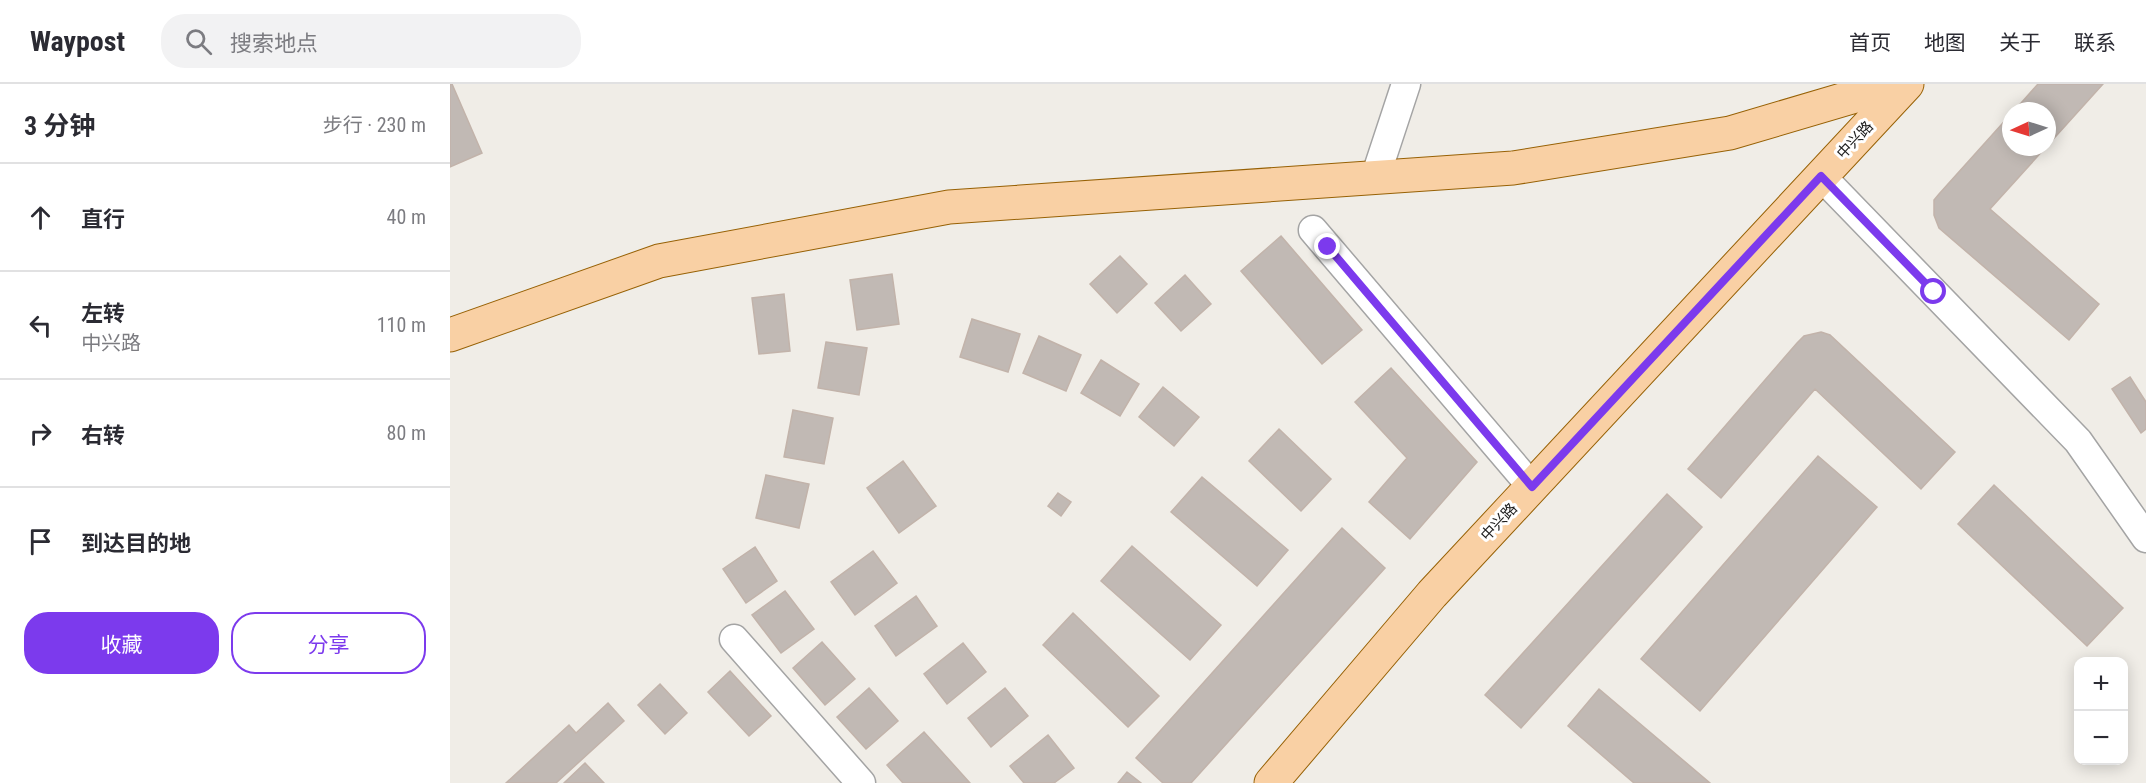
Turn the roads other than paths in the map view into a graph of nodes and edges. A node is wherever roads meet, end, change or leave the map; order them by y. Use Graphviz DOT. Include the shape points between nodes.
graph roads {
  1 [pos="1406,84"];
  2 [pos="1896,84"];
  3 [pos="1907,84"];
  4 [pos="1821,176"];
  5 [pos="1376,178"];
  6 [pos="1314,230"];
  7 [pos="450,335"];
  8 [pos="1532,487"];
  9 [pos="2146,538"];
  10 [pos="734,639"];
  11 [pos="861,783"];
  12 [pos="1271,783"];
  1 -- 5 [label="street"];
  2 -- 5 [label="main road" via="1730,133 1514,168"];
  3 -- 4 [label="main road, 中兴路"];
  4 -- 8 [label="main road, 中兴路"];
  4 -- 9 [label="street" via="2078,441"];
  5 -- 7 [label="main road" via="949,207 659,261"];
  6 -- 8 [label="street"];
  8 -- 12 [label="main road, 中兴路" via="1432,594"];
  10 -- 11 [label="street"];
}
